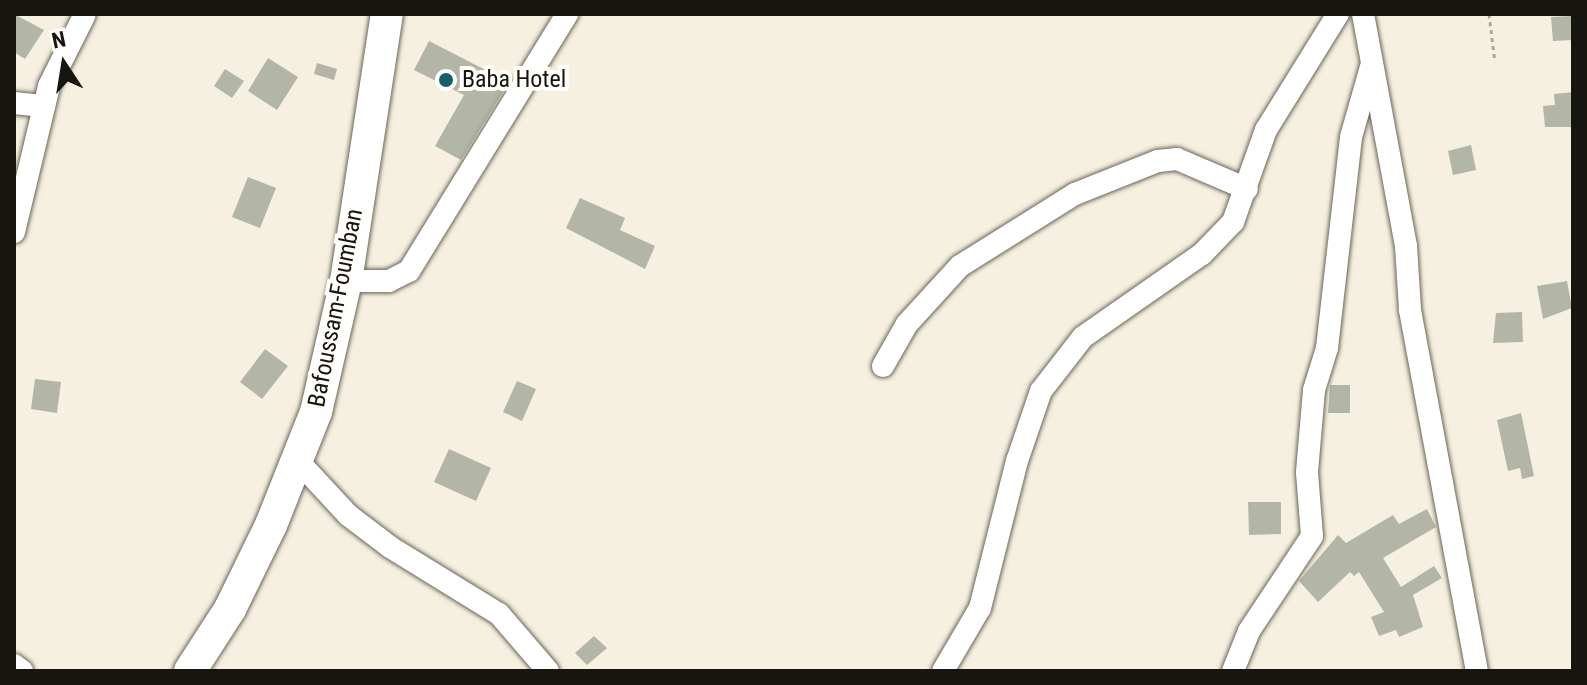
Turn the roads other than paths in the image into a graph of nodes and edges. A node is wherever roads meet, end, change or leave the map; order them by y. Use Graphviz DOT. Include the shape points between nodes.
graph roads {
  1 [pos="85,14"];
  2 [pos="387,14"];
  3 [pos="567,14"];
  4 [pos="1338,14"];
  5 [pos="1363,14"];
  6 [pos="1373,62"];
  7 [pos="14,103"];
  8 [pos="43,106"];
  9 [pos="1247,189"];
  10 [pos="14,232"];
  11 [pos="346,281"];
  12 [pos="883,366"];
  13 [pos="298,461"];
  14 [pos="14,665"];
  15 [pos="22,671"];
  16 [pos="190,671"];
  17 [pos="548,671"];
  18 [pos="943,671"];
  19 [pos="1233,671"];
  20 [pos="1477,671"];
  1 -- 8 [label="street"];
  2 -- 11 [label="highway, Bafoussam-Foumban"];
  3 -- 11 [label="street" via="409,271 389,281"];
  4 -- 9 [label="street" via="1266,130"];
  5 -- 6 [label="street"];
  6 -- 19 [label="street" via="1351,137 1327,348 1314,390 1307,472 1312,536 1249,631"];
  6 -- 20 [label="street" via="1406,246 1410,310"];
  7 -- 8 [label="street"];
  8 -- 10 [label="street"];
  9 -- 12 [label="street" via="1177,159 1158,161 1075,194 960,266 907,324"];
  9 -- 18 [label="street" via="1219,239 1083,337 1041,391 1017,461 980,608"];
  11 -- 13 [label="highway, Bafoussam-Foumban" via="331,358"];
  13 -- 16 [label="highway, Bafoussam-Foumban" via="230,609"];
  13 -- 17 [label="street" via="348,515 390,547 499,614"];
  14 -- 15 [label="street"];
}
